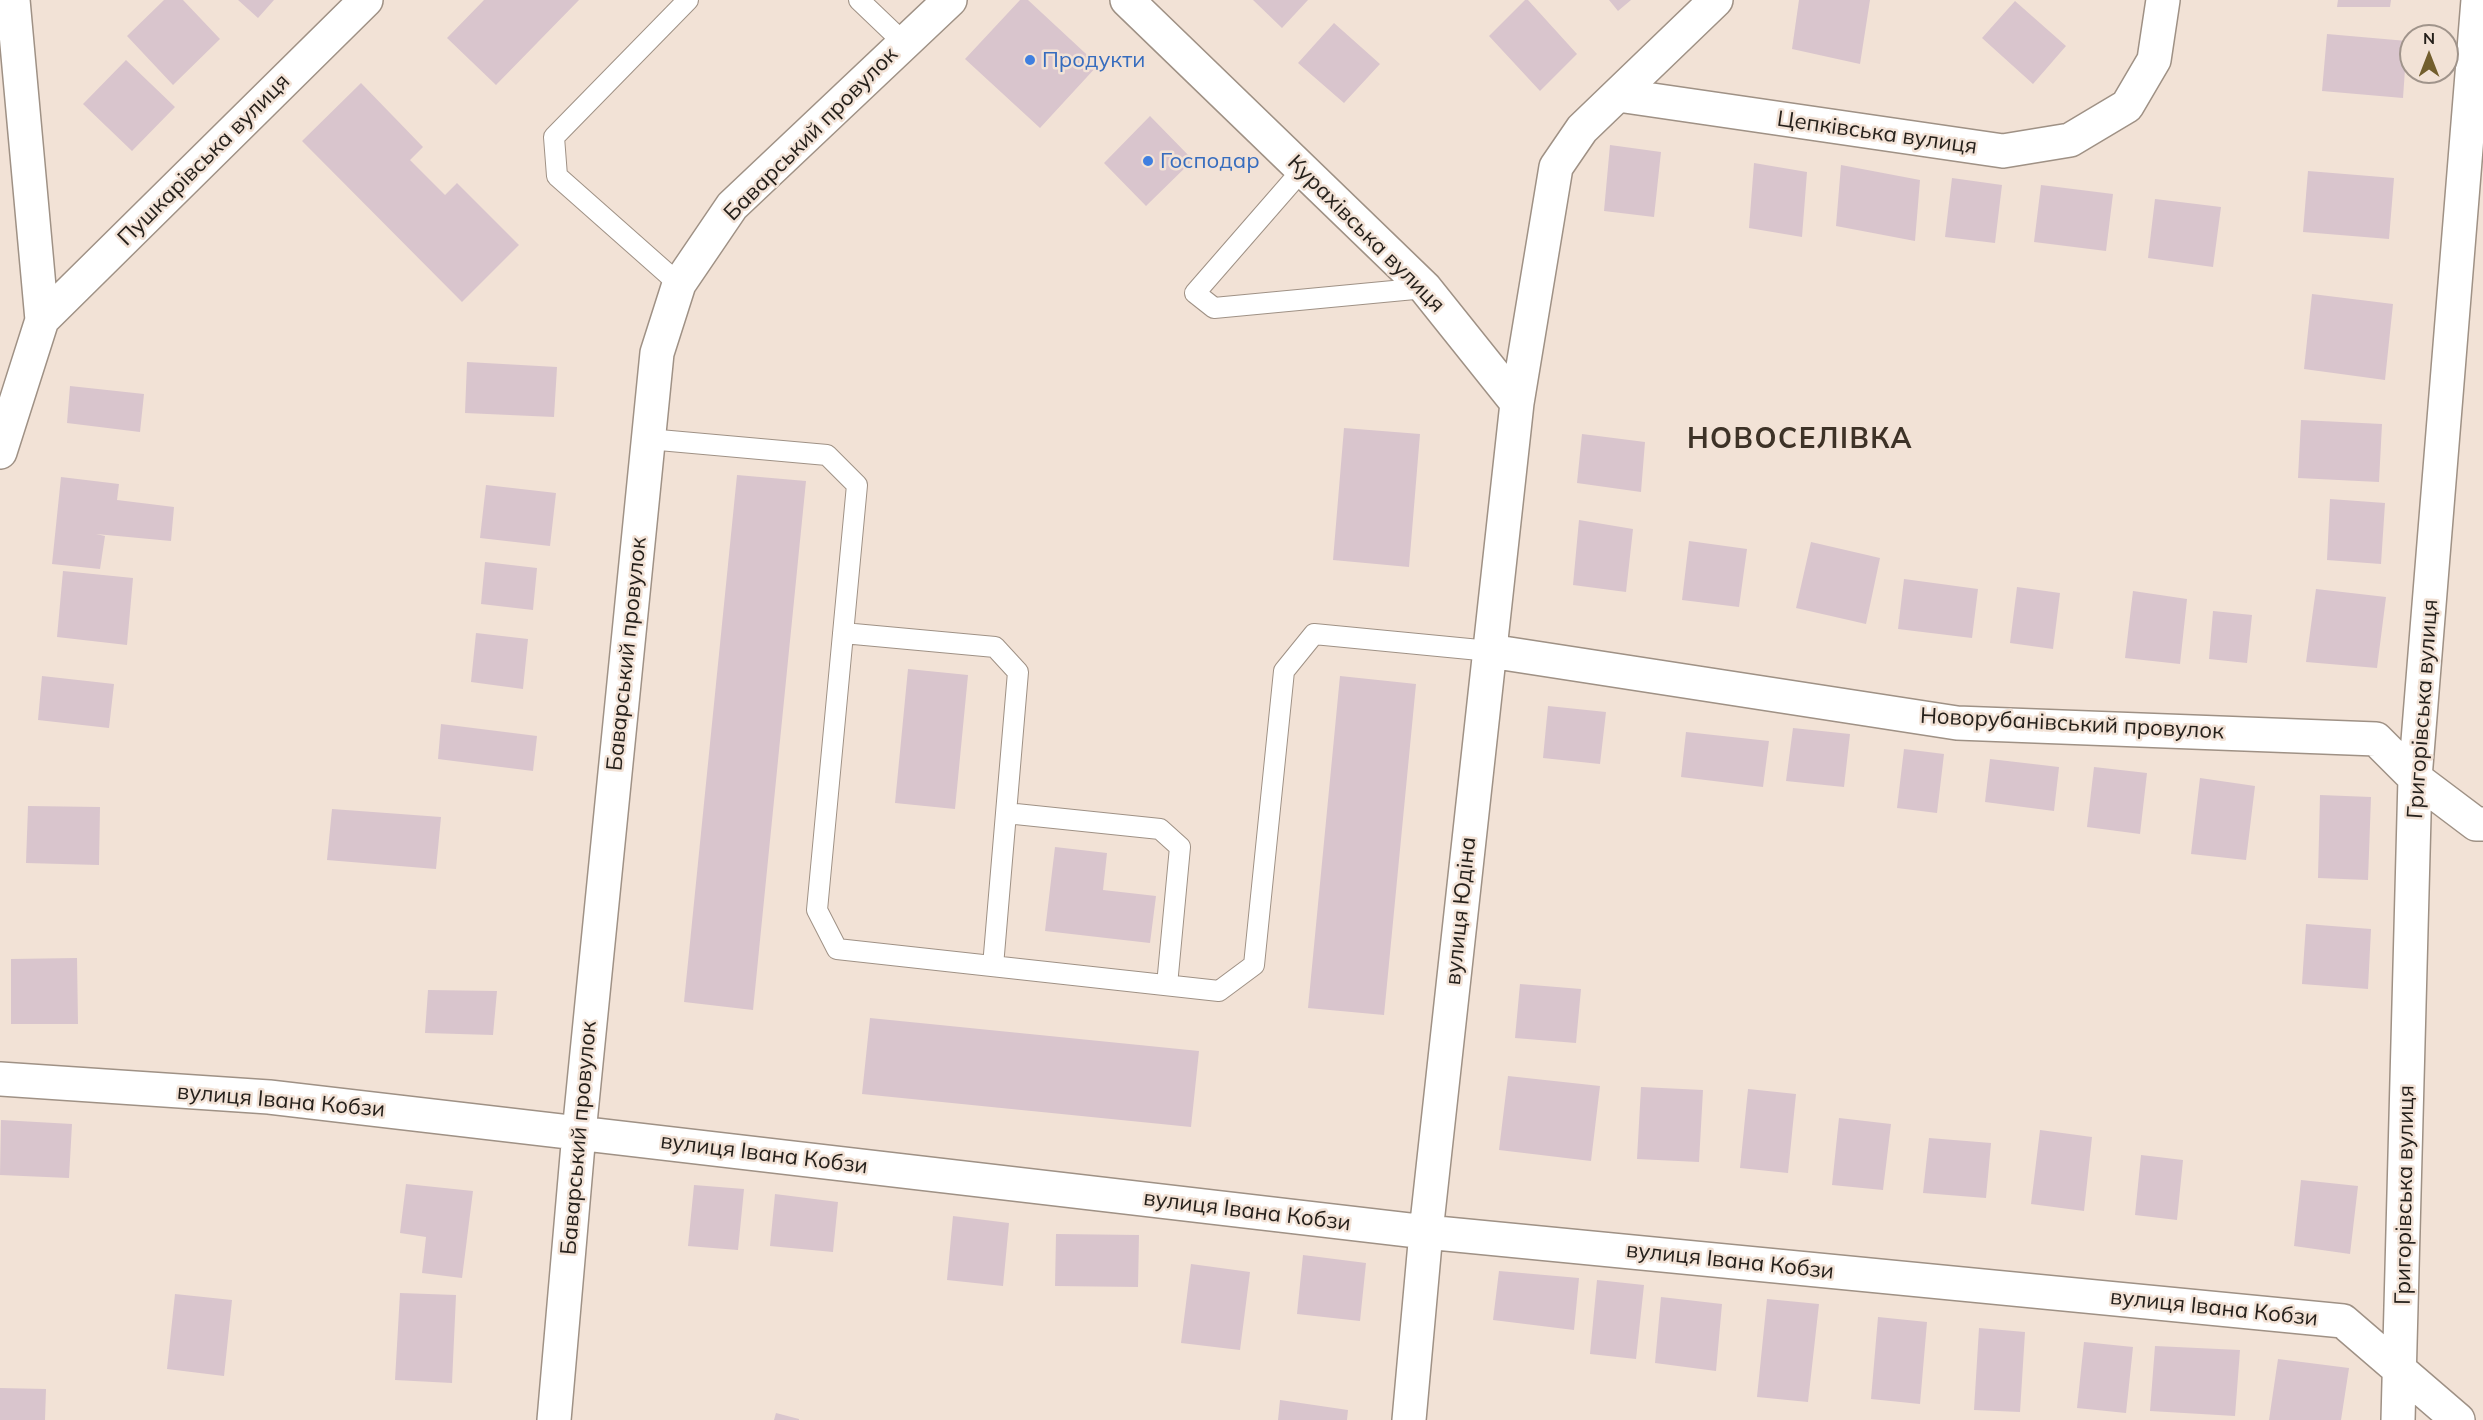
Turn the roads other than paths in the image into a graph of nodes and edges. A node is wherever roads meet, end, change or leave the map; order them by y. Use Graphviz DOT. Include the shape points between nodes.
graph roads {
  1 [pos="13,0"];
  2 [pos="366,0"];
  3 [pos="688,0"];
  4 [pos="859,0"];
  5 [pos="950,0"];
  6 [pos="1127,0"];
  7 [pos="1716,0"];
  8 [pos="2163,0"];
  9 [pos="2478,0"];
  10 [pos="904,43"];
  11 [pos="1618,95"];
  12 [pos="1303,169"];
  13 [pos="2473,209"];
  14 [pos="679,284"];
  15 [pos="1425,288"];
  16 [pos="42,320"];
  17 [pos="1517,403"];
  18 [pos="648,439"];
  19 [pos="0,452"];
  20 [pos="843,633"];
  21 [pos="1490,651"];
  22 [pos="2415,778"];
  23 [pos="1006,813"];
  24 [pos="2483,824"];
  25 [pos="993,966"];
  26 [pos="1167,985"];
  27 [pos="0,1079"];
  28 [pos="579,1133"];
  29 [pos="1426,1232"];
  30 [pos="2401,1369"];
  31 [pos="554,1420"];
  32 [pos="1409,1420"];
  33 [pos="2398,1420"];
  34 [pos="2458,1420"];
  1 -- 16 [label="street"];
  2 -- 16 [label="street, Пушкарівська вулиця"];
  3 -- 14 [label="lane" via="554,137 557,176"];
  4 -- 10 [label="lane"];
  5 -- 10 [label="street, Баварський провулок"];
  6 -- 12 [label="street, Курахівська вулиця"];
  7 -- 11 [label="street, вулиця Юдіна"];
  8 -- 11 [label="street, Цепківська вулиця" via="2154,60 2127,106 2070,140 2003,151"];
  9 -- 13 [label="street, Григорівська вулиця"];
  10 -- 14 [label="street, Баварський провулок" via="732,206"];
  11 -- 17 [label="street, вулиця Юдіна" via="1582,129 1556,167"];
  12 -- 15 [label="street, Курахівська вулиця"];
  12 -- 15 [label="lane" via="1194,293 1214,308"];
  13 -- 22 [label="street, Григорівська вулиця"];
  14 -- 18 [label="street, Баварський провулок" via="657,353"];
  15 -- 17 [label="street, Курахівська вулиця"];
  16 -- 19 [label="street"];
  17 -- 21 [label="street, вулиця Юдіна"];
  18 -- 20 [label="lane" via="827,455 857,485"];
  18 -- 28 [label="street, Баварський провулок"];
  20 -- 23 [label="lane" via="995,647 1003,655 1018,672"];
  20 -- 25 [label="lane" via="817,910 837,949"];
  21 -- 22 [label="street, Новорубанівський провулок" via="1957,723 2376,740"];
  21 -- 26 [label="lane" via="1314,634 1284,671 1254,965 1219,991"];
  21 -- 29 [label="street, вулиця Юдіна"];
  22 -- 24 [label="street, Новорубанівський провулок" via="2476,824"];
  22 -- 30 [label="street, Григорівська вулиця"];
  23 -- 25 [label="lane"];
  23 -- 26 [label="lane" via="1160,829 1180,847"];
  25 -- 26 [label="lane"];
  27 -- 28 [label="street, вулиця Івана Кобзи" via="269,1097"];
  28 -- 29 [label="street, вулиця Івана Кобзи"];
  28 -- 31 [label="street, Баварський провулок"];
  29 -- 30 [label="street, вулиця Івана Кобзи" via="2343,1321"];
  29 -- 32 [label="street, вулиця Юдіна"];
  30 -- 33 [label="street, Григорівська вулиця"];
  30 -- 34 [label="street, вулиця Івана Кобзи"];
}
